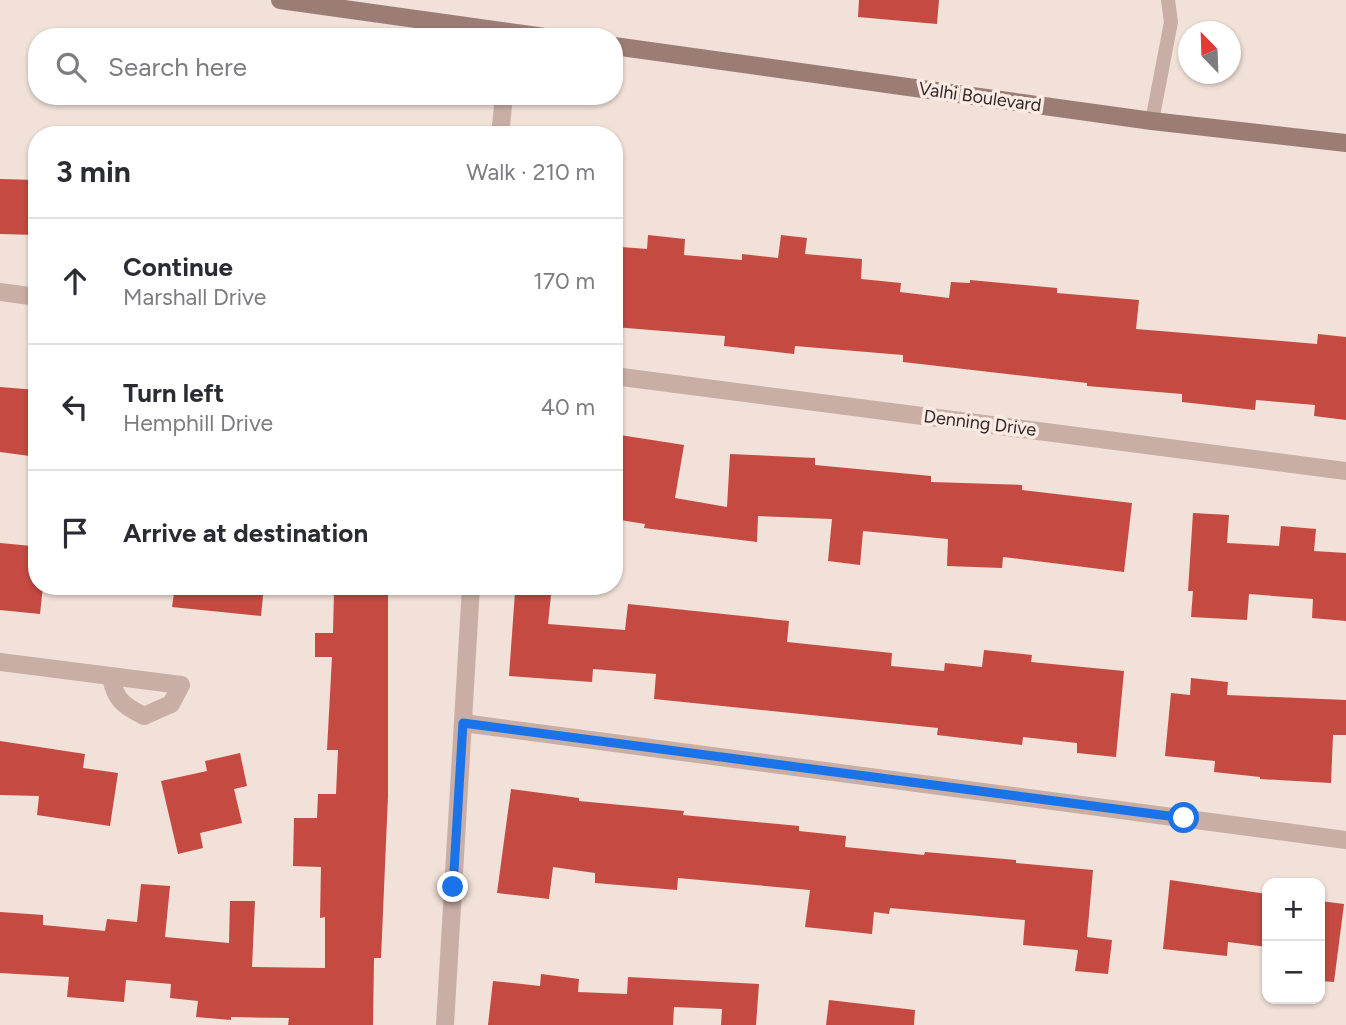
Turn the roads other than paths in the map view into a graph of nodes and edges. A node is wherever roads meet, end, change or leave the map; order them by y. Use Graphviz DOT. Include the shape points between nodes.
graph roads {
  1 [pos="280,0"];
  2 [pos="1168,0"];
  3 [pos="470,28"];
  4 [pos="623,47"];
  5 [pos="503,105"];
  6 [pos="1152,121"];
  7 [pos="501,126"];
  8 [pos="1346,143"];
  9 [pos="0,292"];
  10 [pos="28,296"];
  11 [pos="623,377"];
  12 [pos="1346,471"];
  13 [pos="470,595"];
  14 [pos="0,662"];
  15 [pos="111,677"];
  16 [pos="463,723"];
  17 [pos="1346,840"];
  18 [pos="445,1025"];
  1 -- 3 [label="street"];
  2 -- 6 [label="lane" via="1171,22"];
  4 -- 6 [label="street, Valhi Boulevard"];
  5 -- 7 [label="street"];
  6 -- 8 [label="street, Valhi Boulevard"];
  9 -- 10 [label="street"];
  11 -- 12 [label="street, Denning Drive"];
  13 -- 16 [label="street"];
  14 -- 15 [label="street"];
  15 -- 15 [label="street" via="181,685 171,704 144,716 124,707 114,694"];
  16 -- 17 [label="street"];
  16 -- 18 [label="street"];
}
